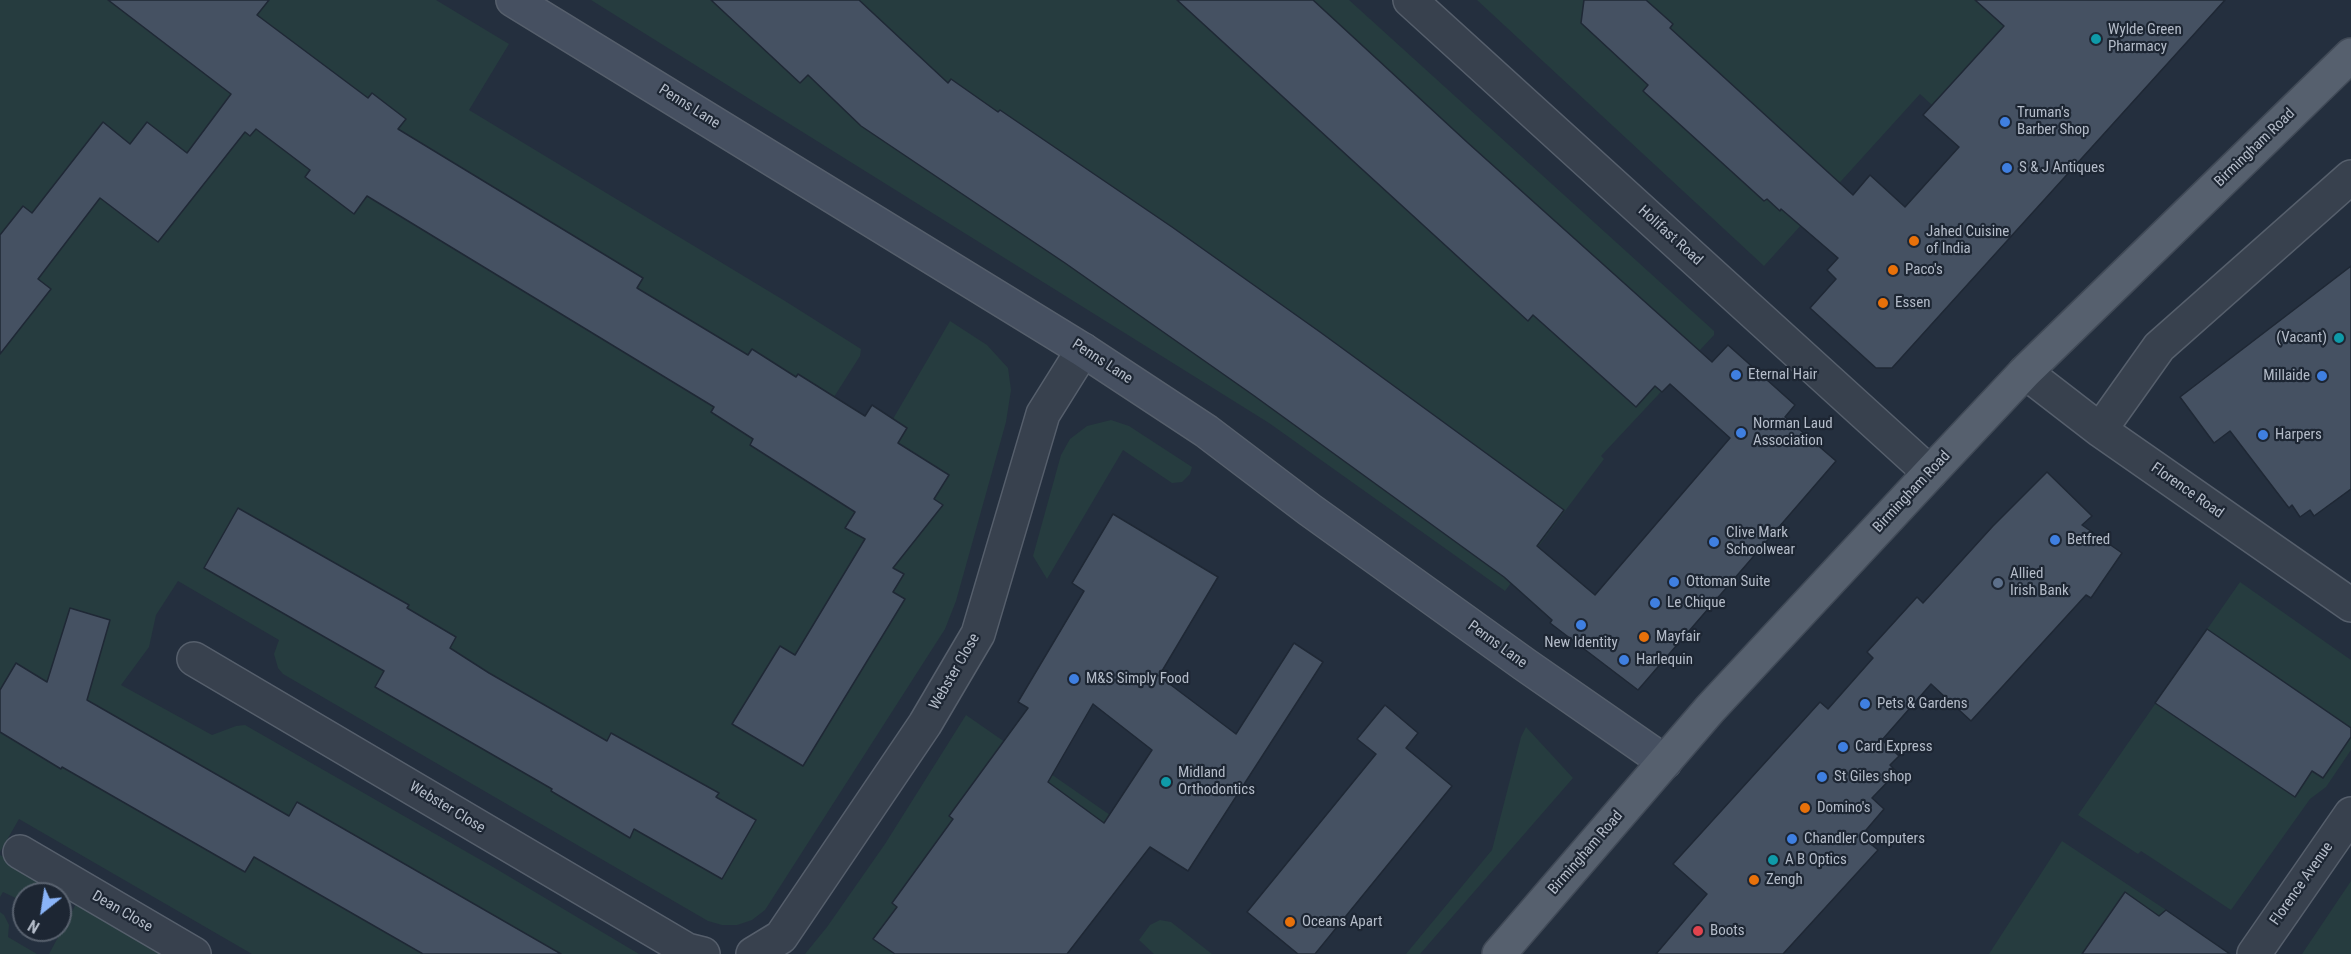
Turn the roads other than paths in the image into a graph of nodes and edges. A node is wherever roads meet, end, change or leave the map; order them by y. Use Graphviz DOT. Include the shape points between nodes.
graph roads {
  1 [pos="513,0"];
  2 [pos="1410,0"];
  3 [pos="2351,55"];
  4 [pos="2351,177"];
  5 [pos="1083,350"];
  6 [pos="2025,372"];
  7 [pos="2100,430"];
  8 [pos="1930,473"];
  9 [pos="2351,605"];
  10 [pos="194,659"];
  11 [pos="1665,762"];
  12 [pos="2351,814"];
  13 [pos="20,852"];
  14 [pos="194,954"];
  15 [pos="702,954"];
  16 [pos="753,954"];
  17 [pos="1499,954"];
  18 [pos="2254,954"];
  1 -- 5 [label="main road, Penns Lane"];
  2 -- 8 [label="street, Holifast Road"];
  3 -- 6 [label="main road, Birmingham Road"];
  4 -- 7 [label="street" via="2159,347"];
  5 -- 11 [label="main road, Penns Lane" via="1206,431 1310,510"];
  5 -- 16 [label="street, Webster Close" via="1043,414 978,634 925,724 781,937"];
  6 -- 7 [label="street, Florence Road"];
  6 -- 8 [label="main road, Birmingham Road"];
  7 -- 9 [label="street, Florence Road"];
  8 -- 11 [label="main road, Birmingham Road"];
  10 -- 15 [label="street, Webster Close" via="677,944"];
  11 -- 17 [label="main road, Birmingham Road"];
  12 -- 18 [label="street, Florence Avenue"];
  13 -- 14 [label="street, Dean Close"];
}
